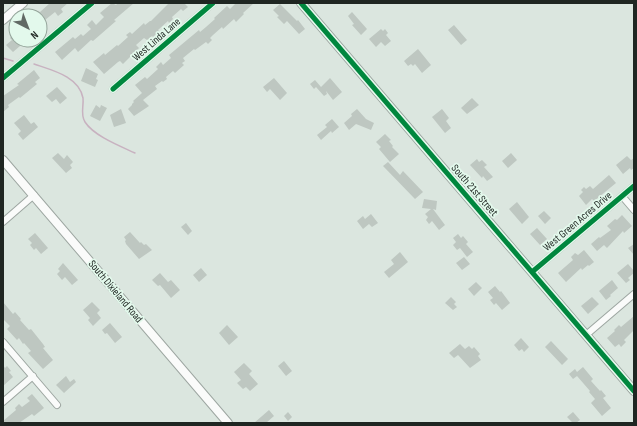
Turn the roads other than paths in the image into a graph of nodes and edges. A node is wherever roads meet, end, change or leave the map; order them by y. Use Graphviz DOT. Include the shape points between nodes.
graph roads {
  1 [pos="23,3"];
  2 [pos="92,3"];
  3 [pos="213,3"];
  4 [pos="301,3"];
  5 [pos="3,20"];
  6 [pos="3,78"];
  7 [pos="113,89"];
  8 [pos="3,160"];
  9 [pos="634,186"];
  10 [pos="34,195"];
  11 [pos="622,196"];
  12 [pos="634,210"];
  13 [pos="3,222"];
  14 [pos="532,272"];
  15 [pos="634,294"];
  16 [pos="586,334"];
  17 [pos="3,342"];
  18 [pos="33,376"];
  19 [pos="634,391"];
  20 [pos="3,402"];
  21 [pos="57,405"];
  22 [pos="228,423"];
  1 -- 5 [label="street"];
  2 -- 6 [label="street"];
  3 -- 7 [label="street, West Linda Lane"];
  4 -- 14 [label="street, South 21st Street"];
  8 -- 10 [label="street, South Dixieland Road"];
  9 -- 11 [label="street, West Green Acres Drive"];
  10 -- 13 [label="street"];
  10 -- 22 [label="street, South Dixieland Road"];
  11 -- 12 [label="street"];
  11 -- 14 [label="street, West Green Acres Drive"];
  14 -- 16 [label="street, South 21st Street"];
  15 -- 16 [label="street"];
  16 -- 19 [label="street, South 21st Street"];
  17 -- 18 [label="street"];
  18 -- 20 [label="street"];
  18 -- 21 [label="street"];
}
